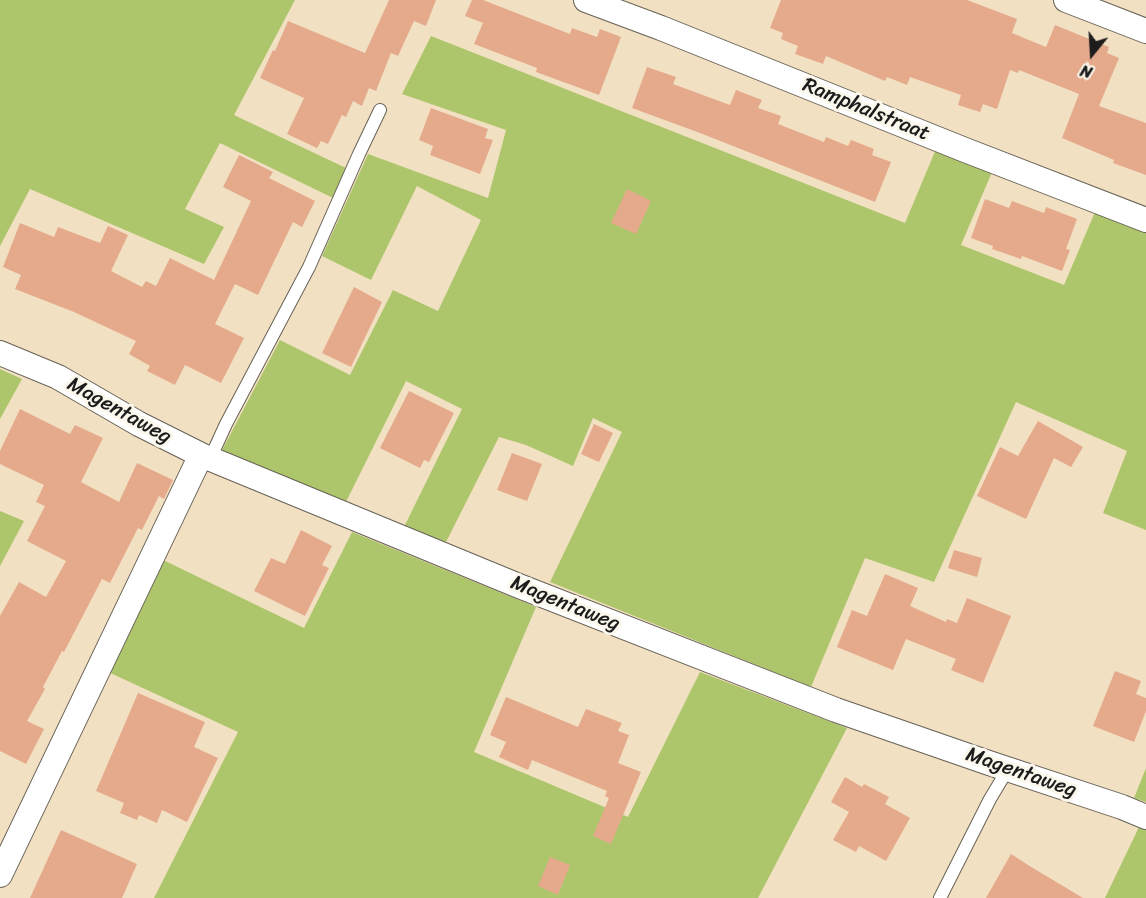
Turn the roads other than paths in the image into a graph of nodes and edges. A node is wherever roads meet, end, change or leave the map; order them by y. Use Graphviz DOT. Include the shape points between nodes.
graph roads {
  1 [pos="586,0"];
  2 [pos="1066,0"];
  3 [pos="1146,32"];
  4 [pos="380,110"];
  5 [pos="1146,220"];
  6 [pos="0,353"];
  7 [pos="206,457"];
  8 [pos="1008,769"];
  9 [pos="1146,817"];
  10 [pos="0,875"];
  11 [pos="940,898"];
  1 -- 5 [label="street, Ramphalstraat"];
  2 -- 3 [label="street"];
  4 -- 7 [label="lane" via="309,267"];
  6 -- 7 [label="street, Magentaweg" via="58,377"];
  7 -- 8 [label="street, Magentaweg" via="738,672"];
  7 -- 10 [label="street"];
  8 -- 9 [label="street, Magentaweg"];
  8 -- 11 [label="lane"];
}
